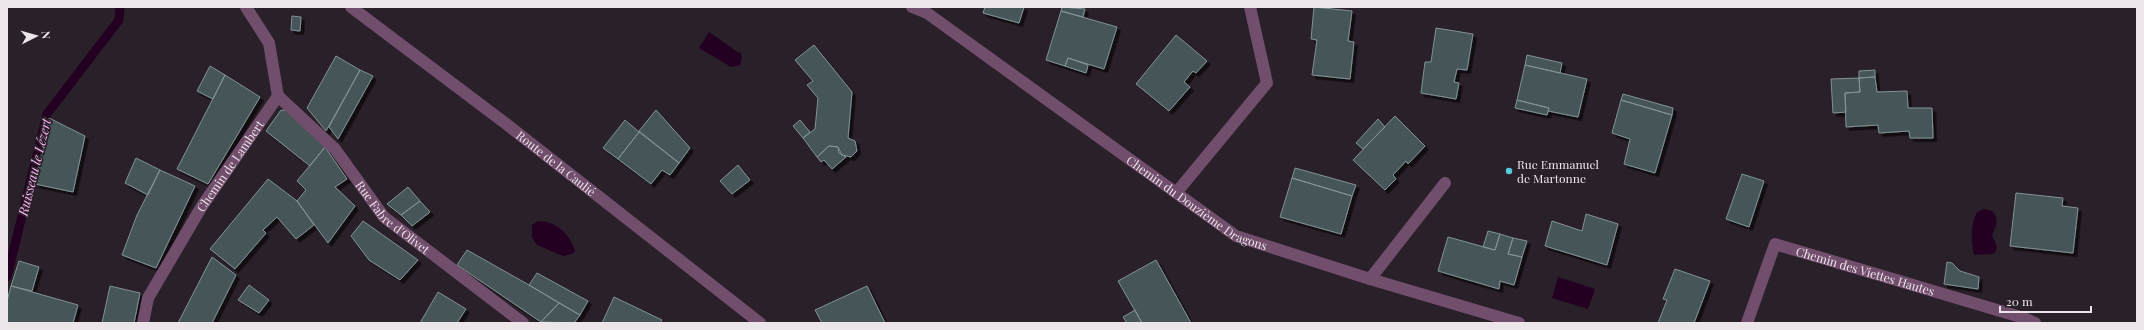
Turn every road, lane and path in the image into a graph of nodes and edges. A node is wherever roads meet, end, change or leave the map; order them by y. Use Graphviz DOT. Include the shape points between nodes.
graph roads {
  1 [pos="246,7"];
  2 [pos="351,7"];
  3 [pos="912,7"];
  4 [pos="1250,7"];
  5 [pos="278,96"];
  6 [pos="1445,182"];
  7 [pos="1176,193"];
  8 [pos="1370,279"];
  9 [pos="143,323"];
  10 [pos="523,323"];
  11 [pos="760,323"];
  12 [pos="1519,323"];
  13 [pos="1747,323"];
  14 [pos="2035,323"];
  1 -- 5 [label="street" via="269,43"];
  2 -- 11 [label="street, Route de la Caulié" via="505,123"];
  3 -- 7 [label="street, Chemin du Douzième Dragons" via="927,13"];
  4 -- 7 [label="street" via="1267,83"];
  5 -- 9 [label="street, Chemin de Lambert" via="202,206 148,298"];
  5 -- 10 [label="street, Rue Fabre d'Olivet" via="335,149 384,217"];
  6 -- 8 [label="street"];
  7 -- 8 [label="street, Chemin du Douzième Dragons" via="1236,236"];
  8 -- 12 [label="street, Chemin du Douzième Dragons"];
  13 -- 14 [label="street, Chemin des Viettes Hautes" via="1775,244"];
}
